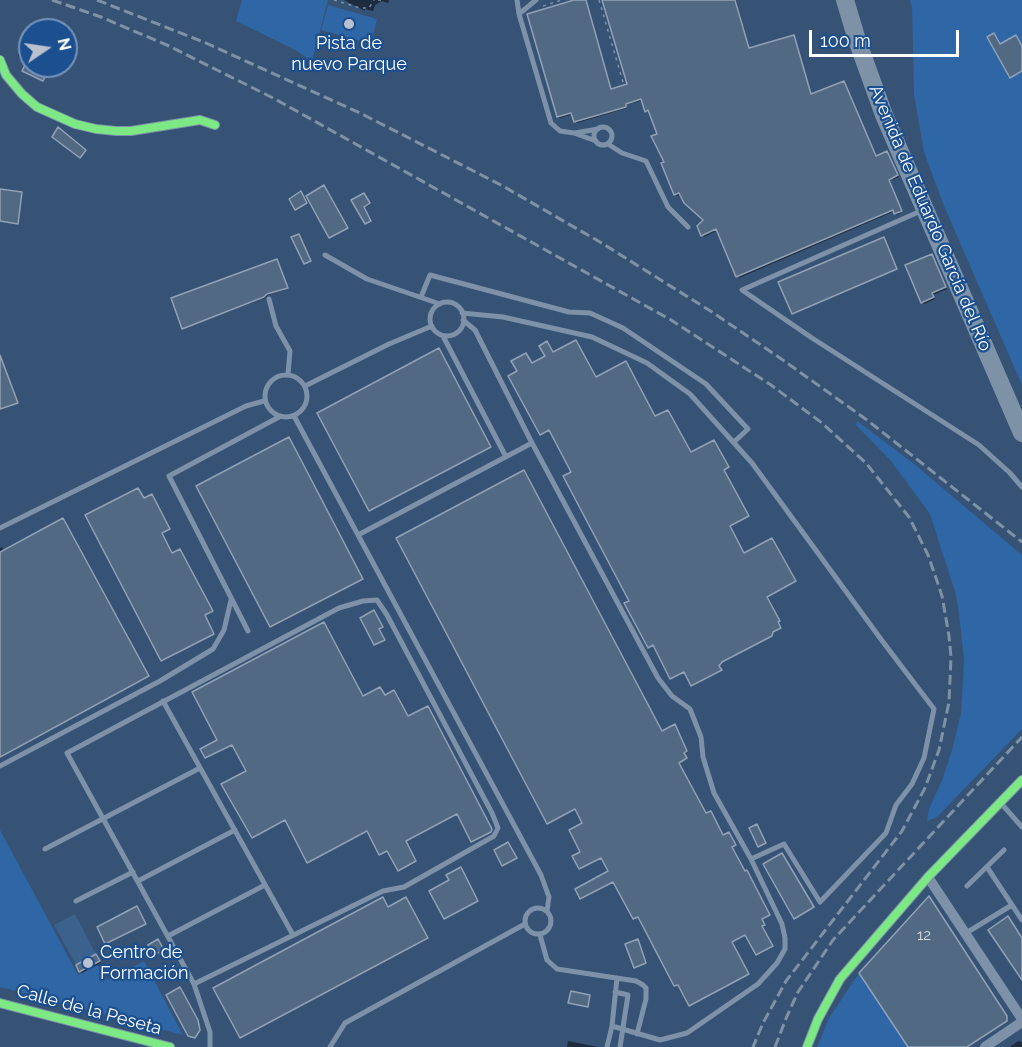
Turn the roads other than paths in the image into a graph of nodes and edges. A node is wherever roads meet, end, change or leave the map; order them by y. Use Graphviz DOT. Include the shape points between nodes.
graph roads {
  1 [pos="517,0"];
  2 [pos="536,0"];
  3 [pos="845,0"];
  4 [pos="519,14"];
  5 [pos="0,60"];
  6 [pos="215,124"];
  7 [pos="598,129"];
  8 [pos="573,133"];
  9 [pos="596,141"];
  10 [pos="608,144"];
  11 [pos="925,209"];
  12 [pos="688,227"];
  13 [pos="325,255"];
  14 [pos="421,297"];
  15 [pos="269,299"];
  16 [pos="440,304"];
  17 [pos="463,316"];
  18 [pos="432,326"];
  19 [pos="443,336"];
  20 [pos="288,374"];
  21 [pos="305,386"];
  22 [pos="264,401"];
  23 [pos="294,416"];
  24 [pos="279,417"];
  25 [pos="1022,433"];
  26 [pos="734,442"];
  27 [pos="532,443"];
  28 [pos="506,457"];
  29 [pos="1022,487"];
  30 [pos="0,528"];
  31 [pos="358,536"];
  32 [pos="231,600"];
  33 [pos="248,631"];
  34 [pos="163,700"];
  35 [pos="0,766"];
  36 [pos="200,768"];
  37 [pos="1022,780"];
  38 [pos="1000,802"];
  39 [pos="104,818"];
  40 [pos="1022,827"];
  41 [pos="235,830"];
  42 [pos="45,849"];
  43 [pos="1004,850"];
  44 [pos="751,859"];
  45 [pos="987,867"];
  46 [pos="133,872"];
  47 [pos="928,877"];
  48 [pos="138,881"];
  49 [pos="266,885"];
  50 [pos="967,886"];
  51 [pos="76,901"];
  52 [pos="1012,905"];
  53 [pos="547,911"];
  54 [pos="1022,920"];
  55 [pos="525,924"];
  56 [pos="966,933"];
  57 [pos="540,934"];
  58 [pos="293,935"];
  59 [pos="168,936"];
  60 [pos="617,978"];
  61 [pos="195,984"];
  62 [pos="615,992"];
  63 [pos="0,1003"];
  64 [pos="1022,1021"];
  65 [pos="612,1026"];
  66 [pos="624,1030"];
  67 [pos="637,1034"];
  68 [pos="170,1047"];
  69 [pos="210,1047"];
  70 [pos="330,1047"];
  71 [pos="607,1047"];
  72 [pos="620,1047"];
  73 [pos="807,1047"];
  74 [pos="985,1047"];
  1 -- 4 [label="lane"];
  2 -- 4 [label="lane"];
  3 -- 11 [label="highway, Avenida de Eduardo García del Río" via="884,115"];
  4 -- 8 [label="lane" via="548,118 560,131"];
  5 -- 6 [label="street" via="6,75 22,94 37,106 75,124 116,131 200,120"];
  7 -- 8 [label="lane"];
  7 -- 9 [label="lane"];
  7 -- 10 [label="lane" via="611,131"];
  8 -- 9 [label="lane"];
  9 -- 10 [label="lane"];
  10 -- 12 [label="lane" via="646,161 668,207"];
  11 -- 25 [label="highway, Avenida de Eduardo García del Río"];
  11 -- 29 [label="lane" via="742,290 979,445"];
  13 -- 14 [label="lane" via="367,279"];
  14 -- 16 [label="lane"];
  14 -- 26 [label="lane" via="430,275 569,312 591,312 623,328 706,384 748,429"];
  15 -- 20 [label="lane" via="276,326 290,351"];
  16 -- 17 [label="lane" via="453,304"];
  16 -- 18 [label="lane" via="431,313"];
  17 -- 19 [label="lane" via="459,332"];
  17 -- 26 [label="lane" via="503,317 540,325 592,337 620,350 647,363 690,394"];
  17 -- 27 [label="lane" via="475,330"];
  18 -- 19 [label="lane"];
  18 -- 21 [label="lane"];
  19 -- 28 [label="lane"];
  20 -- 21 [label="lane"];
  20 -- 22 [label="lane" via="275,377 267,385"];
  21 -- 23 [label="lane" via="307,400"];
  22 -- 24 [label="lane"];
  22 -- 30 [label="lane" via="246,406"];
  23 -- 24 [label="lane"];
  23 -- 31 [label="lane"];
  24 -- 32 [label="lane" via="169,476"];
  26 -- 44 [label="lane" via="934,709 924,758 886,833 820,902 784,844"];
  27 -- 28 [label="lane"];
  27 -- 44 [label="lane" via="658,678 672,696 690,709 714,794"];
  28 -- 31 [label="lane"];
  31 -- 53 [label="lane" via="541,875 549,897"];
  32 -- 33 [label="lane"];
  32 -- 35 [label="lane" via="224,630 213,649"];
  34 -- 36 [label="lane"];
  34 -- 39 [label="lane" via="67,753"];
  34 -- 58 [label="lane" via="339,608 377,600 387,615 498,828 488,841 404,887 383,891"];
  36 -- 39 [label="lane"];
  36 -- 41 [label="lane"];
  37 -- 38 [label="street"];
  38 -- 40 [label="lane"];
  38 -- 47 [label="street"];
  39 -- 42 [label="lane"];
  39 -- 46 [label="lane"];
  41 -- 48 [label="lane"];
  41 -- 49 [label="lane"];
  43 -- 45 [label="lane"];
  44 -- 67 [label="lane" via="786,938 777,963 758,984 687,1033 660,1040"];
  45 -- 50 [label="lane"];
  45 -- 52 [label="lane"];
  46 -- 48 [label="lane"];
  46 -- 51 [label="lane"];
  47 -- 56 [label="street"];
  47 -- 73 [label="street" via="840,979"];
  48 -- 59 [label="lane"];
  49 -- 58 [label="lane"];
  49 -- 59 [label="lane"];
  52 -- 54 [label="lane"];
  52 -- 56 [label="lane"];
  53 -- 55 [label="lane" via="530,910"];
  53 -- 57 [label="lane" via="552,923 548,931"];
  55 -- 57 [label="lane" via="532,933"];
  55 -- 70 [label="lane" via="345,1023"];
  56 -- 64 [label="street"];
  57 -- 60 [label="lane" via="551,966"];
  58 -- 61 [label="lane"];
  59 -- 61 [label="lane"];
  60 -- 62 [label="lane"];
  60 -- 67 [label="lane" via="636,981 646,988"];
  61 -- 69 [label="lane" via="210,1032"];
  62 -- 65 [label="lane"];
  62 -- 66 [label="lane" via="628,995"];
  63 -- 68 [label="street, Calle de la Peseta"];
  64 -- 74 [label="street"];
  65 -- 66 [label="lane"];
  65 -- 71 [label="lane"];
  66 -- 67 [label="lane"];
  66 -- 72 [label="lane"];
}
